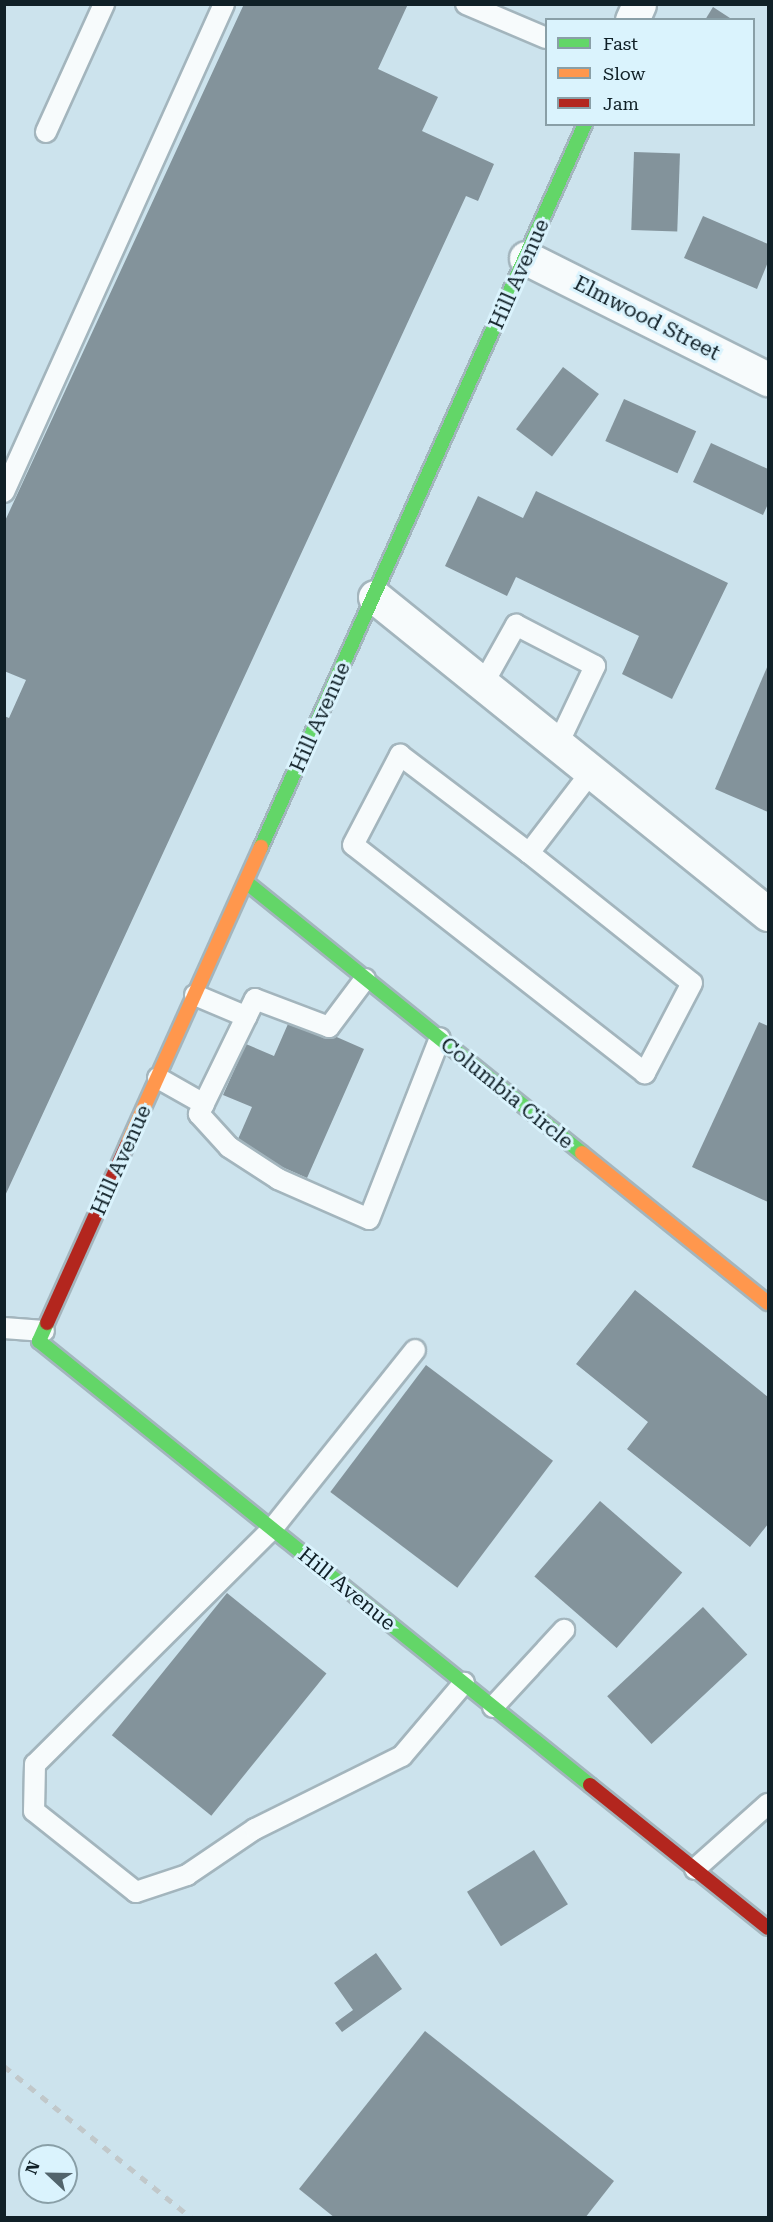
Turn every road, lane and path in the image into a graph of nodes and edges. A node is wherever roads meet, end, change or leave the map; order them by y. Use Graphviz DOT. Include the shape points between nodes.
graph roads {
  1 [pos="104,4"];
  2 [pos="224,4"];
  3 [pos="465,4"];
  4 [pos="639,4"];
  5 [pos="633,18"];
  6 [pos="545,39"];
  7 [pos="584,126"];
  8 [pos="46,132"];
  9 [pos="526,258"];
  10 [pos="768,379"];
  11 [pos="4,492"];
  12 [pos="375,597"];
  13 [pos="483,684"];
  14 [pos="558,744"];
  15 [pos="592,771"];
  16 [pos="529,853"];
  17 [pos="246,882"];
  18 [pos="768,914"];
  19 [pos="365,979"];
  20 [pos="195,994"];
  21 [pos="247,1017"];
  22 [pos="440,1038"];
  23 [pos="158,1078"];
  24 [pos="204,1104"];
  25 [pos="768,1303"];
  26 [pos="4,1328"];
  27 [pos="44,1331"];
  28 [pos="415,1350"];
  29 [pos="272,1529"];
  30 [pos="564,1630"];
  31 [pos="464,1683"];
  32 [pos="494,1707"];
  33 [pos="768,1804"];
  34 [pos="695,1869"];
  35 [pos="768,1929"];
  1 -- 8 [label="lane"];
  2 -- 11 [label="lane"];
  3 -- 6 [label="lane"];
  4 -- 5 [label="street"];
  7 -- 9 [label="street, Hill Avenue"];
  9 -- 10 [label="street, Elmwood Street"];
  9 -- 12 [label="street, Hill Avenue"];
  12 -- 13 [label="street"];
  12 -- 17 [label="street, Hill Avenue"];
  13 -- 14 [label="street"];
  13 -- 14 [label="lane" via="516,625 596,666"];
  14 -- 15 [label="street"];
  15 -- 16 [label="lane"];
  15 -- 18 [label="street"];
  16 -- 16 [label="lane" via="400,755 353,845 645,1073 692,983"];
  17 -- 19 [label="street, Columbia Circle"];
  17 -- 20 [label="street, Hill Avenue"];
  19 -- 21 [label="lane" via="329,1027 255,999"];
  19 -- 22 [label="street, Columbia Circle"];
  20 -- 21 [label="lane"];
  20 -- 23 [label="street, Hill Avenue"];
  21 -- 24 [label="lane"];
  22 -- 24 [label="lane" via="369,1219 278,1179 229,1147 199,1114"];
  22 -- 25 [label="street, Columbia Circle"];
  23 -- 24 [label="lane"];
  23 -- 27 [label="street, Hill Avenue"];
  26 -- 27 [label="lane"];
  27 -- 29 [label="street, Hill Avenue" via="39,1341"];
  28 -- 29 [label="lane"];
  29 -- 31 [label="street, Hill Avenue"];
  29 -- 31 [label="lane" via="35,1764 34,1811 136,1892 187,1875 255,1829 402,1756"];
  30 -- 32 [label="lane"];
  31 -- 32 [label="street, Hill Avenue"];
  32 -- 34 [label="street, Hill Avenue"];
  33 -- 34 [label="lane"];
  34 -- 35 [label="street, Hill Avenue"];
}
